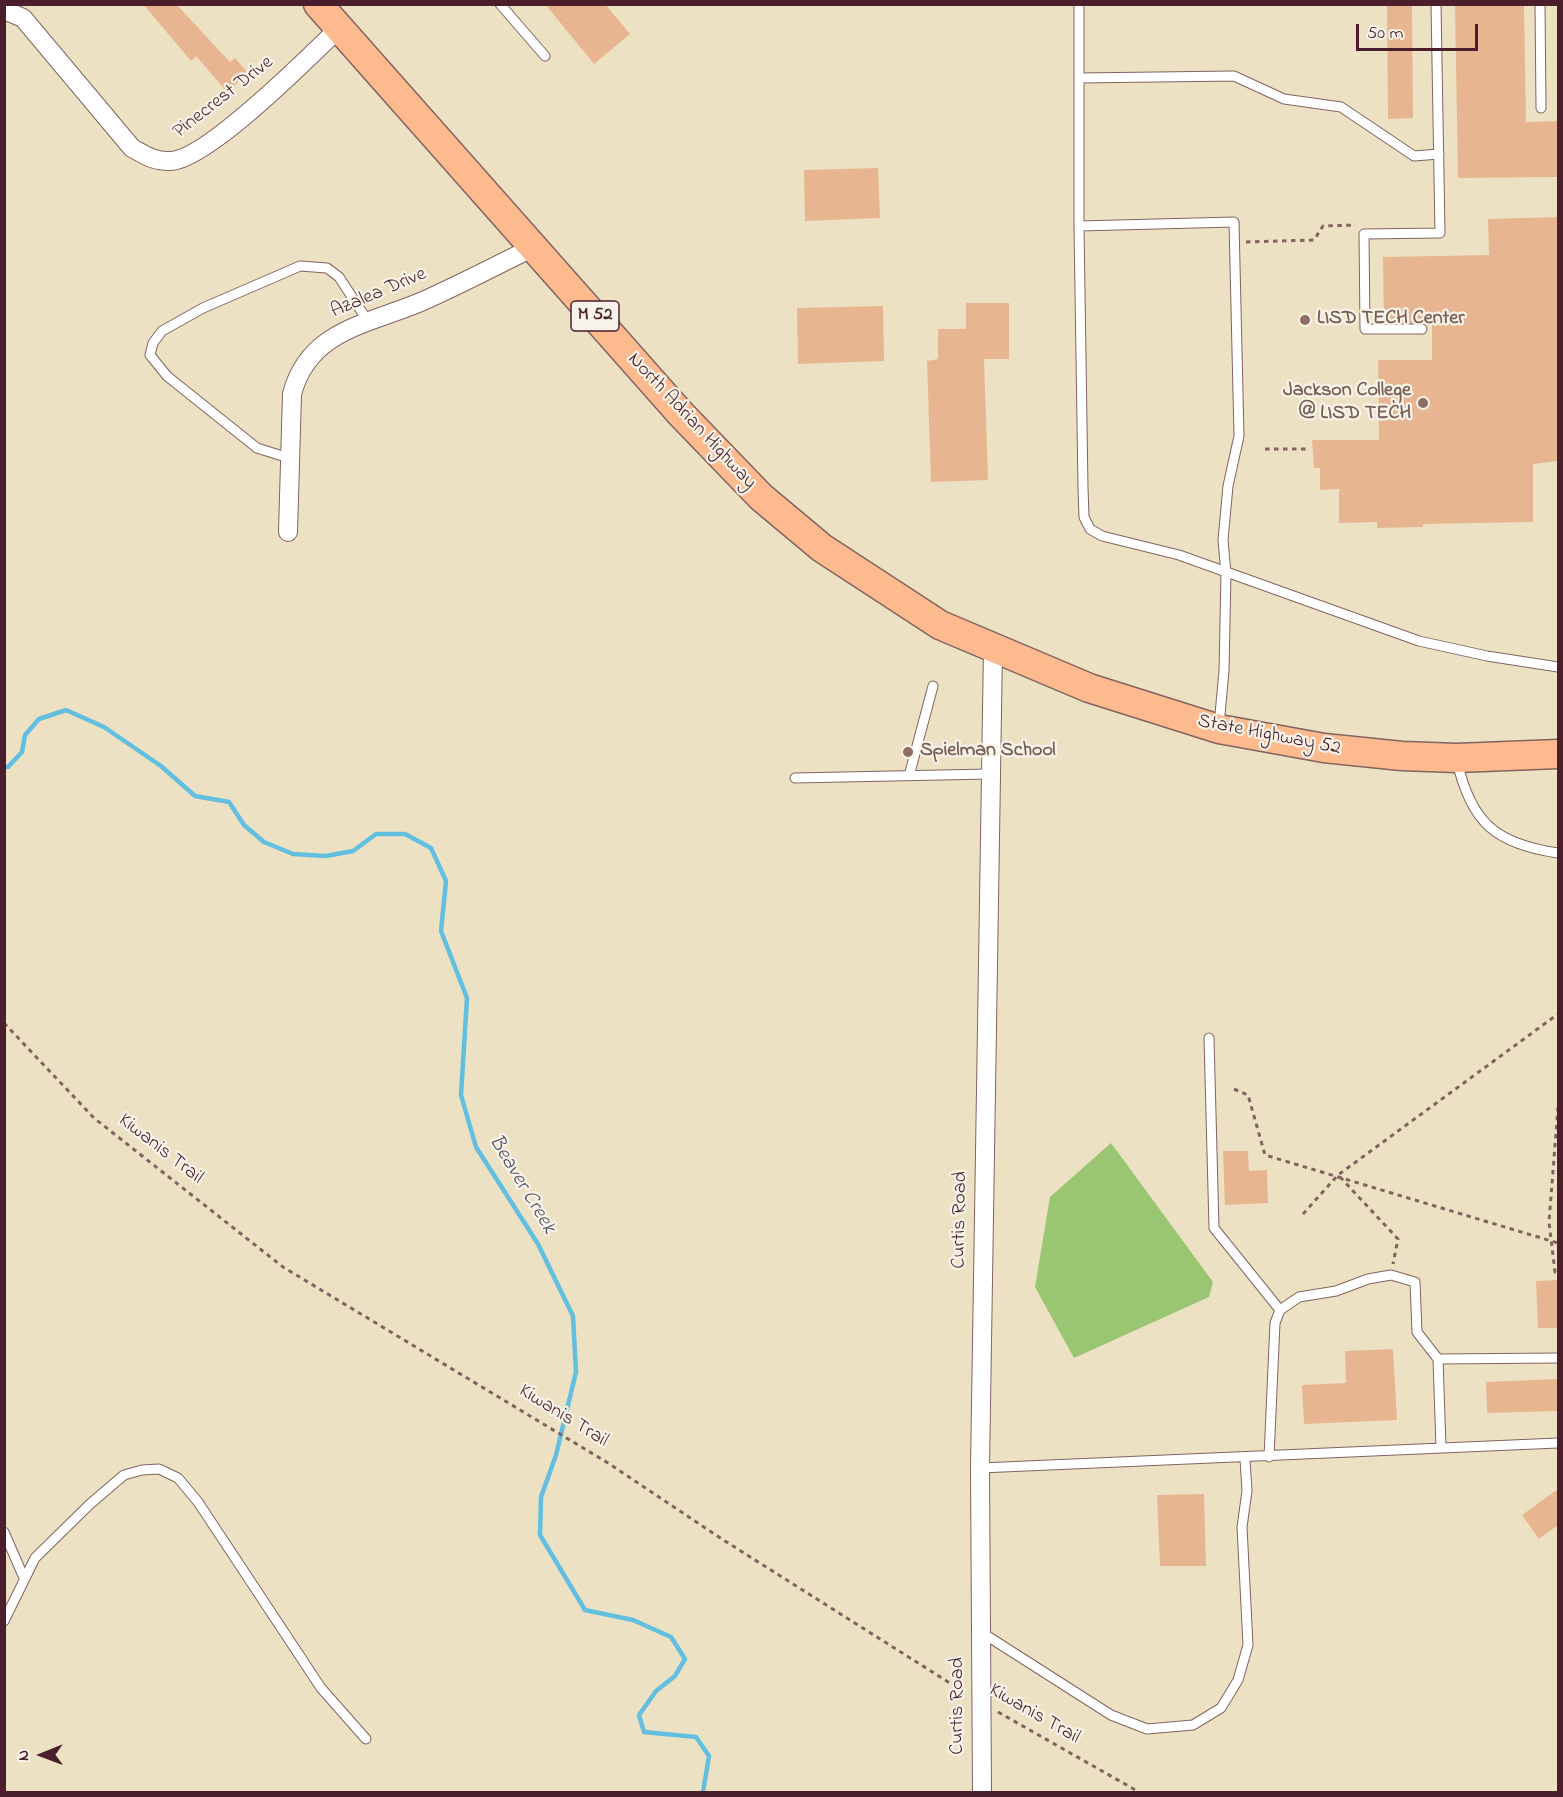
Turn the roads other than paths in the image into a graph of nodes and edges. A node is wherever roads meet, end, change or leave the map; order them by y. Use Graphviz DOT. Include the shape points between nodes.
graph roads {
  1 [pos="318,4"];
  2 [pos="500,4"];
  3 [pos="1079,4"];
  4 [pos="1436,4"];
  5 [pos="1540,4"];
  6 [pos="4,10"];
  7 [pos="339,28"];
  8 [pos="545,56"];
  9 [pos="1079,78"];
  10 [pos="1541,108"];
  11 [pos="1439,154"];
  12 [pos="1079,226"];
  13 [pos="534,247"];
  14 [pos="367,320"];
  15 [pos="1422,329"];
  16 [pos="289,458"];
  17 [pos="288,532"];
  18 [pos="1226,574"];
  19 [pos="993,648"];
  20 [pos="1558,667"];
  21 [pos="933,686"];
  22 [pos="1219,729"];
  23 [pos="1558,754"];
  24 [pos="1457,758"];
  25 [pos="990,774"];
  26 [pos="909,776"];
  27 [pos="795,778"];
  28 [pos="1558,853"];
  29 [pos="1209,1038"];
  30 [pos="1280,1310"];
  31 [pos="1558,1358"];
  32 [pos="1438,1359"];
  33 [pos="1558,1443"];
  34 [pos="1441,1446"];
  35 [pos="1269,1457"];
  36 [pos="1245,1459"];
  37 [pos="980,1468"];
  38 [pos="4,1532"];
  39 [pos="24,1578"];
  40 [pos="4,1621"];
  41 [pos="981,1632"];
  42 [pos="366,1739"];
  43 [pos="982,1792"];
  1 -- 7 [label="main road, North Adrian Highway / M 52"];
  2 -- 8 [label="lane"];
  3 -- 9 [label="lane"];
  4 -- 11 [label="lane"];
  5 -- 10 [label="lane"];
  6 -- 7 [label="street, Pinecrest Drive" via="23,18 132,148 152,160 170,162 187,158 209,144"];
  7 -- 13 [label="main road, North Adrian Highway / M 52"];
  9 -- 11 [label="lane" via="1234,76 1284,99 1341,107 1414,156"];
  9 -- 12 [label="lane"];
  11 -- 15 [label="lane" via="1440,233 1364,234 1365,328"];
  12 -- 18 [label="lane" via="1084,517 1090,529 1102,536 1179,555"];
  12 -- 18 [label="lane" via="1234,222 1239,436 1228,486 1223,540"];
  13 -- 14 [label="street, Azalea Drive" via="422,301"];
  13 -- 19 [label="main road, North Adrian Highway / M 52" via="680,413 761,497 822,548 899,600 940,625"];
  14 -- 16 [label="street, Azalea Drive" via="325,342 297,374 290,405"];
  14 -- 16 [label="lane" via="339,276 327,268 300,266 203,308 162,332 153,343 150,355 166,375 257,448"];
  16 -- 17 [label="street, Azalea Drive"];
  18 -- 20 [label="lane" via="1419,640"];
  18 -- 22 [label="lane"];
  19 -- 22 [label="main road, State Highway 52" via="1089,688"];
  19 -- 25 [label="street, Curtis Road"];
  21 -- 26 [label="lane"];
  22 -- 24 [label="main road, State Highway 52" via="1324,748"];
  23 -- 24 [label="main road, State Highway 52"];
  24 -- 28 [label="lane" via="1463,788 1492,830 1509,842"];
  25 -- 26 [label="lane"];
  25 -- 37 [label="street, Curtis Road"];
  26 -- 27 [label="lane"];
  29 -- 30 [label="lane" via="1214,1228"];
  30 -- 32 [label="lane" via="1299,1297 1336,1291 1368,1279 1391,1275 1415,1282 1417,1332"];
  30 -- 35 [label="lane" via="1275,1323"];
  31 -- 32 [label="lane"];
  32 -- 34 [label="lane"];
  33 -- 34 [label="lane"];
  34 -- 35 [label="lane"];
  35 -- 36 [label="lane"];
  36 -- 37 [label="lane"];
  36 -- 41 [label="lane" via="1247,1491 1242,1527 1248,1645 1238,1680 1221,1708 1193,1725 1147,1729 1111,1715"];
  37 -- 41 [label="street, Curtis Road"];
  38 -- 39 [label="lane"];
  39 -- 40 [label="lane"];
  39 -- 42 [label="lane" via="35,1558 124,1475 159,1469 178,1478 198,1502 321,1688"];
  41 -- 43 [label="street, Curtis Road"];
}
